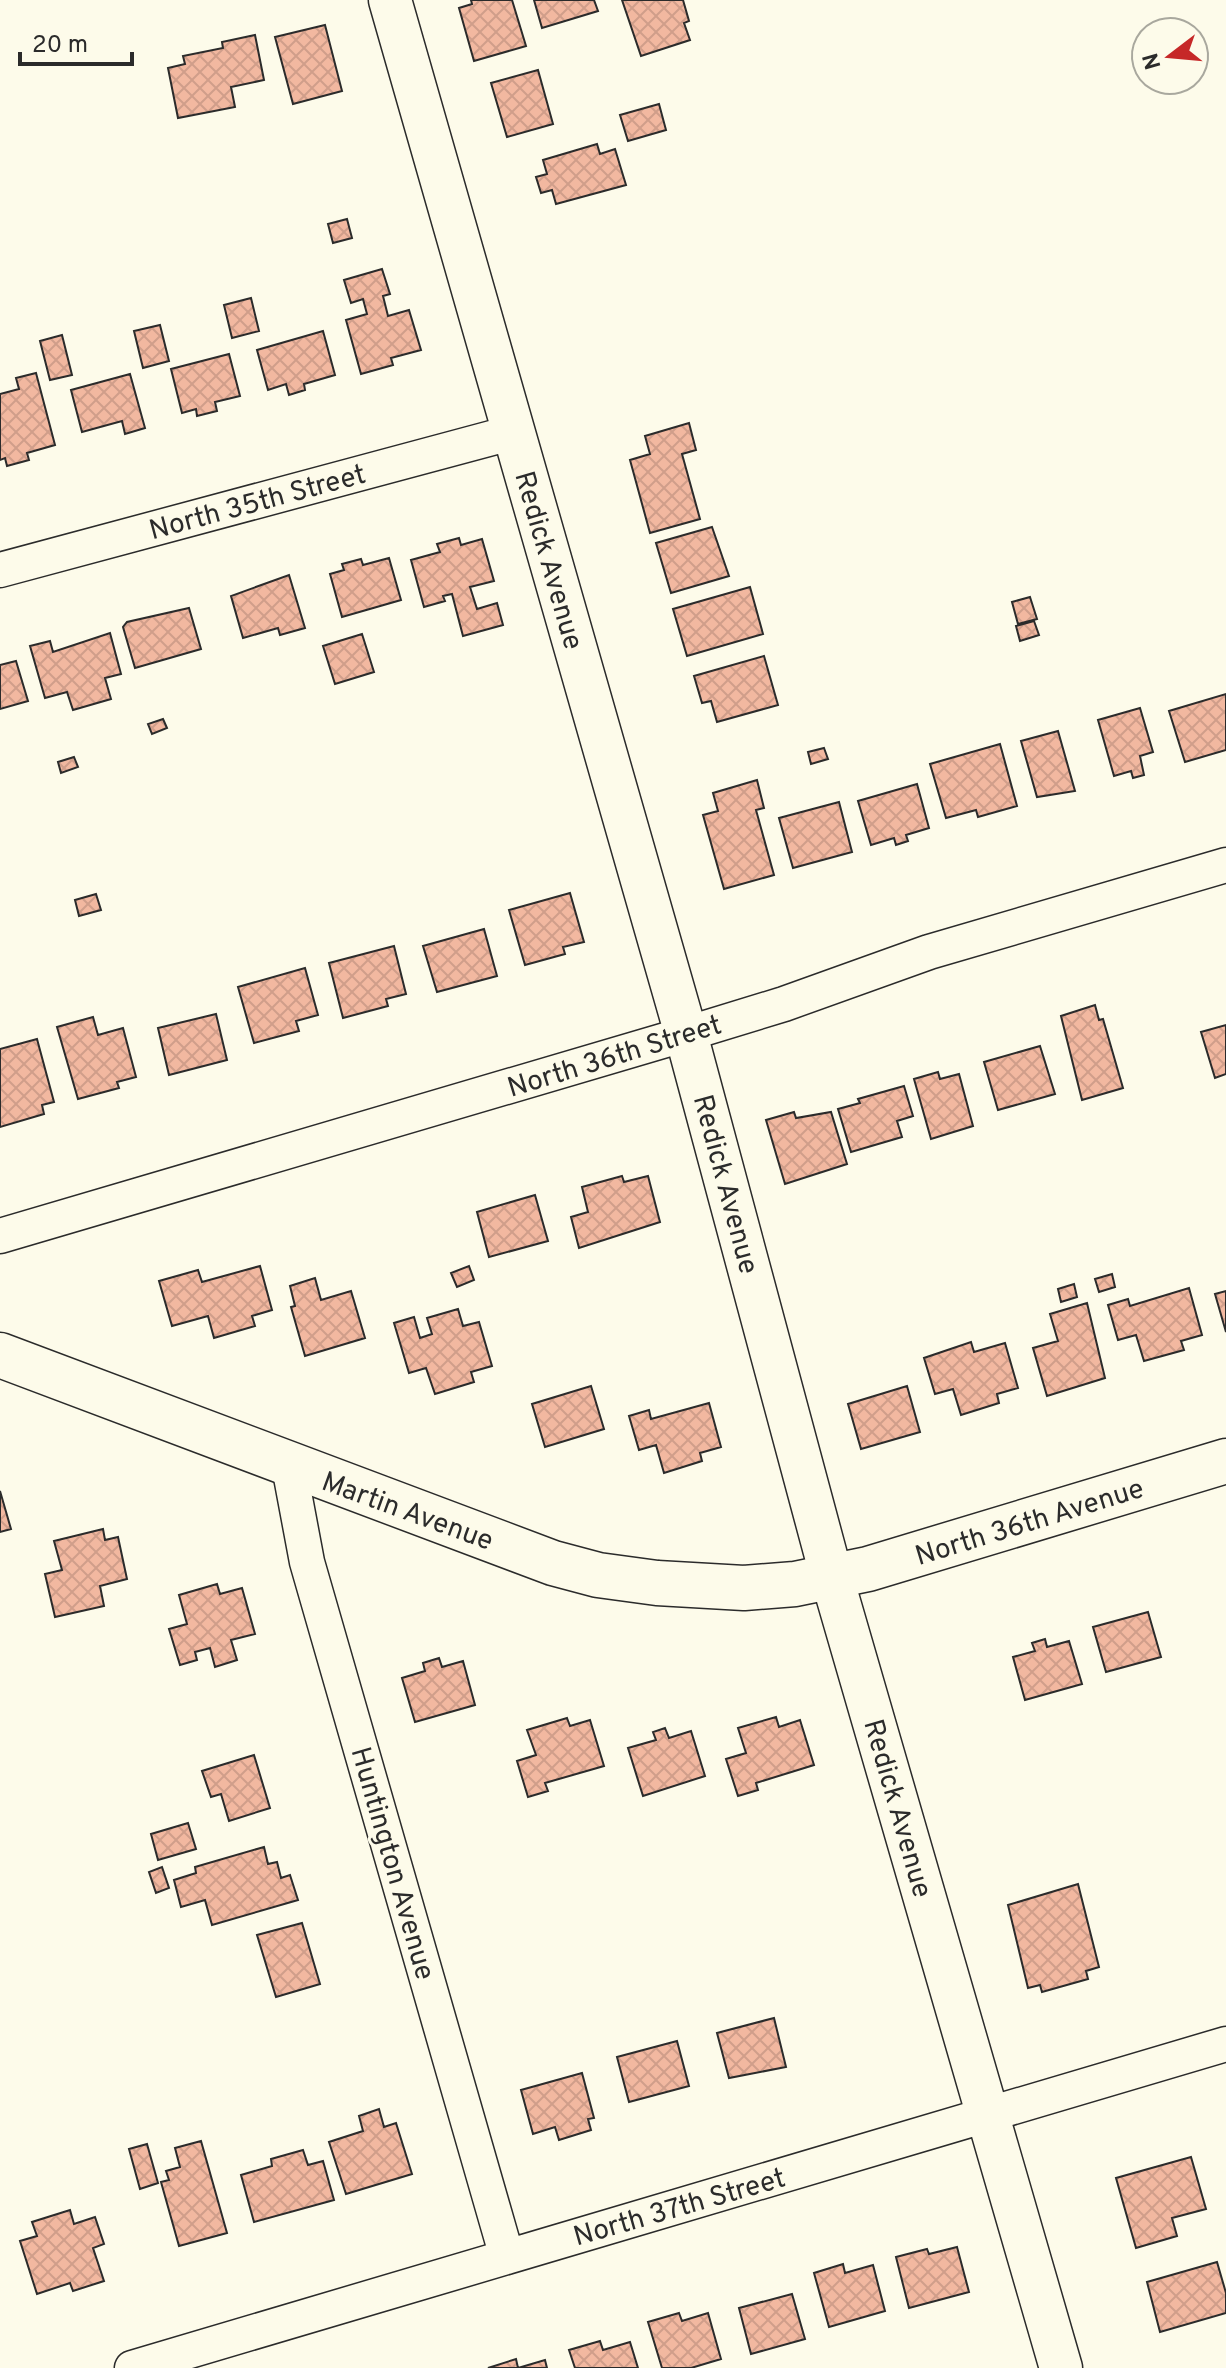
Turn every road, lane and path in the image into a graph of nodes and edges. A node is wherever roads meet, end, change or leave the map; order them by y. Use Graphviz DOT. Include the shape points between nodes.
graph roads {
  1 [pos="390,0"];
  2 [pos="514,432"];
  3 [pos="0,570"];
  4 [pos="1226,865"];
  5 [pos="686,1034"];
  6 [pos="0,1236"];
  7 [pos="0,1355"];
  8 [pos="1226,1461"];
  9 [pos="289,1466"];
  10 [pos="832,1578"];
  11 [pos="1226,2044"];
  12 [pos="988,2115"];
  13 [pos="507,2257"];
  14 [pos="132,2368"];
  15 [pos="1061,2368"];
  1 -- 2 [label="street, Redick Avenue"];
  2 -- 3 [label="street, North 35th Street"];
  2 -- 5 [label="street, Redick Avenue"];
  4 -- 5 [label="street, North 36th Street" via="929,952"];
  5 -- 6 [label="street, North 36th Street"];
  5 -- 10 [label="street, Redick Avenue"];
  7 -- 9 [label="main road, Martin Avenue"];
  8 -- 10 [label="main road, North 36th Avenue"];
  9 -- 10 [label="main road, Martin Avenue" via="598,1575 744,1588"];
  9 -- 13 [label="street, Huntington Avenue" via="307,1562"];
  10 -- 12 [label="street, Redick Avenue"];
  11 -- 12 [label="street, North 37th Street"];
  12 -- 13 [label="street, North 37th Street"];
  12 -- 15 [label="street, Redick Avenue"];
  13 -- 14 [label="street, North 37th Street"];
}
